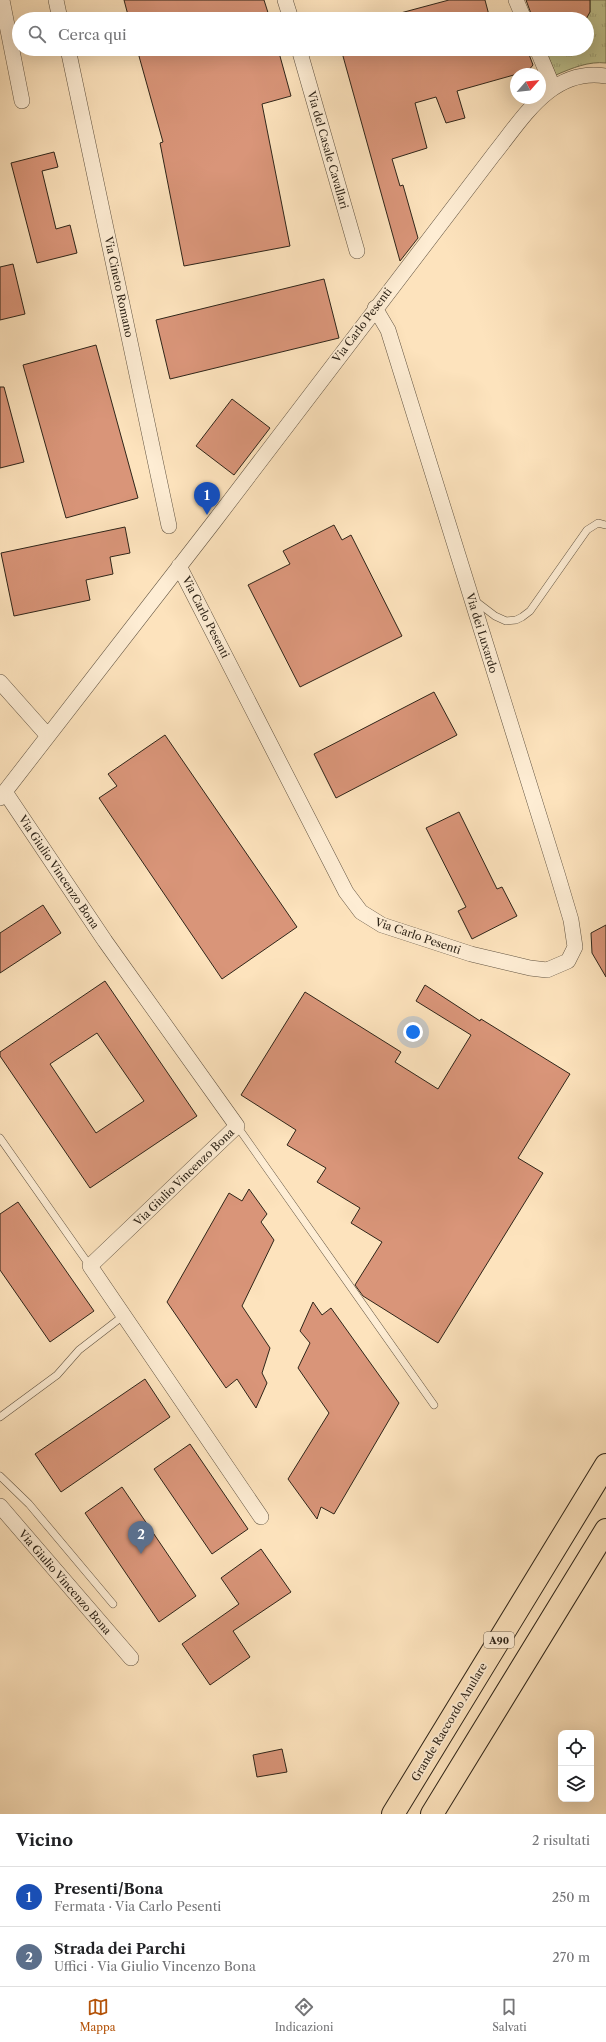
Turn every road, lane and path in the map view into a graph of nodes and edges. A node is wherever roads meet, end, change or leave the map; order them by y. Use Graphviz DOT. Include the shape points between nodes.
graph roads {
  1 [pos="2,0"];
  2 [pos="56,0"];
  3 [pos="285,0"];
  4 [pos="516,0"];
  5 [pos="59,12"];
  6 [pos="289,12"];
  7 [pos="521,12"];
  8 [pos="12,50"];
  9 [pos="13,56"];
  10 [pos="69,56"];
  11 [pos="301,56"];
  12 [pos="540,56"];
  13 [pos="606,76"];
  14 [pos="553,87"];
  15 [pos="22,101"];
  16 [pos="356,251"];
  17 [pos="375,308"];
  18 [pos="170,526"];
  19 [pos="606,526"];
  20 [pos="180,566"];
  21 [pos="471,597"];
  22 [pos="0,682"];
  23 [pos="48,736"];
  24 [pos="2,795"];
  25 [pos="568,961"];
  26 [pos="237,1126"];
  27 [pos="0,1138"];
  28 [pos="90,1266"];
  29 [pos="124,1316"];
  30 [pos="434,1405"];
  31 [pos="0,1418"];
  32 [pos="606,1466"];
  33 [pos="0,1476"];
  34 [pos="0,1506"];
  35 [pos="261,1517"];
  36 [pos="606,1530"];
  37 [pos="112,1604"];
  38 [pos="131,1658"];
  39 [pos="393,1814"];
  40 [pos="432,1814"];
  1 -- 8 [label="street"];
  2 -- 5 [label="street"];
  3 -- 6 [label="street"];
  4 -- 7 [label="street"];
  9 -- 15 [label="street"];
  10 -- 18 [label="street, Via Cineto Romano"];
  11 -- 16 [label="street, Via del Casale Cavallari"];
  12 -- 14 [label="street"];
  13 -- 14 [label="street, Via Carlo Pesenti" via="577,77"];
  14 -- 17 [label="street, Via Carlo Pesenti" via="543,95 494,154"];
  17 -- 20 [label="street, Via Carlo Pesenti"];
  17 -- 21 [label="street, Via dei Luxardo" via="388,330"];
  19 -- 21 [label="lane" via="598,523 586,530 530,611 516,620 506,621 495,616"];
  20 -- 23 [label="street, Via Giulio Vincenzo Bona"];
  20 -- 25 [label="street, Via Carlo Pesenti" via="346,892 361,912 382,925 500,962 542,970 554,968"];
  21 -- 25 [label="street, Via dei Luxardo" via="571,920 575,947"];
  22 -- 23 [label="street"];
  23 -- 24 [label="street, Via Giulio Vincenzo Bona"];
  24 -- 26 [label="street, Via Giulio Vincenzo Bona"];
  26 -- 28 [label="street, Via Giulio Vincenzo Bona"];
  26 -- 30 [label="lane"];
  27 -- 28 [label="lane"];
  28 -- 29 [label="street"];
  29 -- 31 [label="lane" via="79,1350 57,1375"];
  29 -- 35 [label="street"];
  32 -- 39 [label="highway, Grande Raccordo Anulare / A90"];
  33 -- 37 [label="lane" via="29,1504"];
  34 -- 38 [label="street, Via Giulio Vincenzo Bona"];
  36 -- 40 [label="highway"];
}
